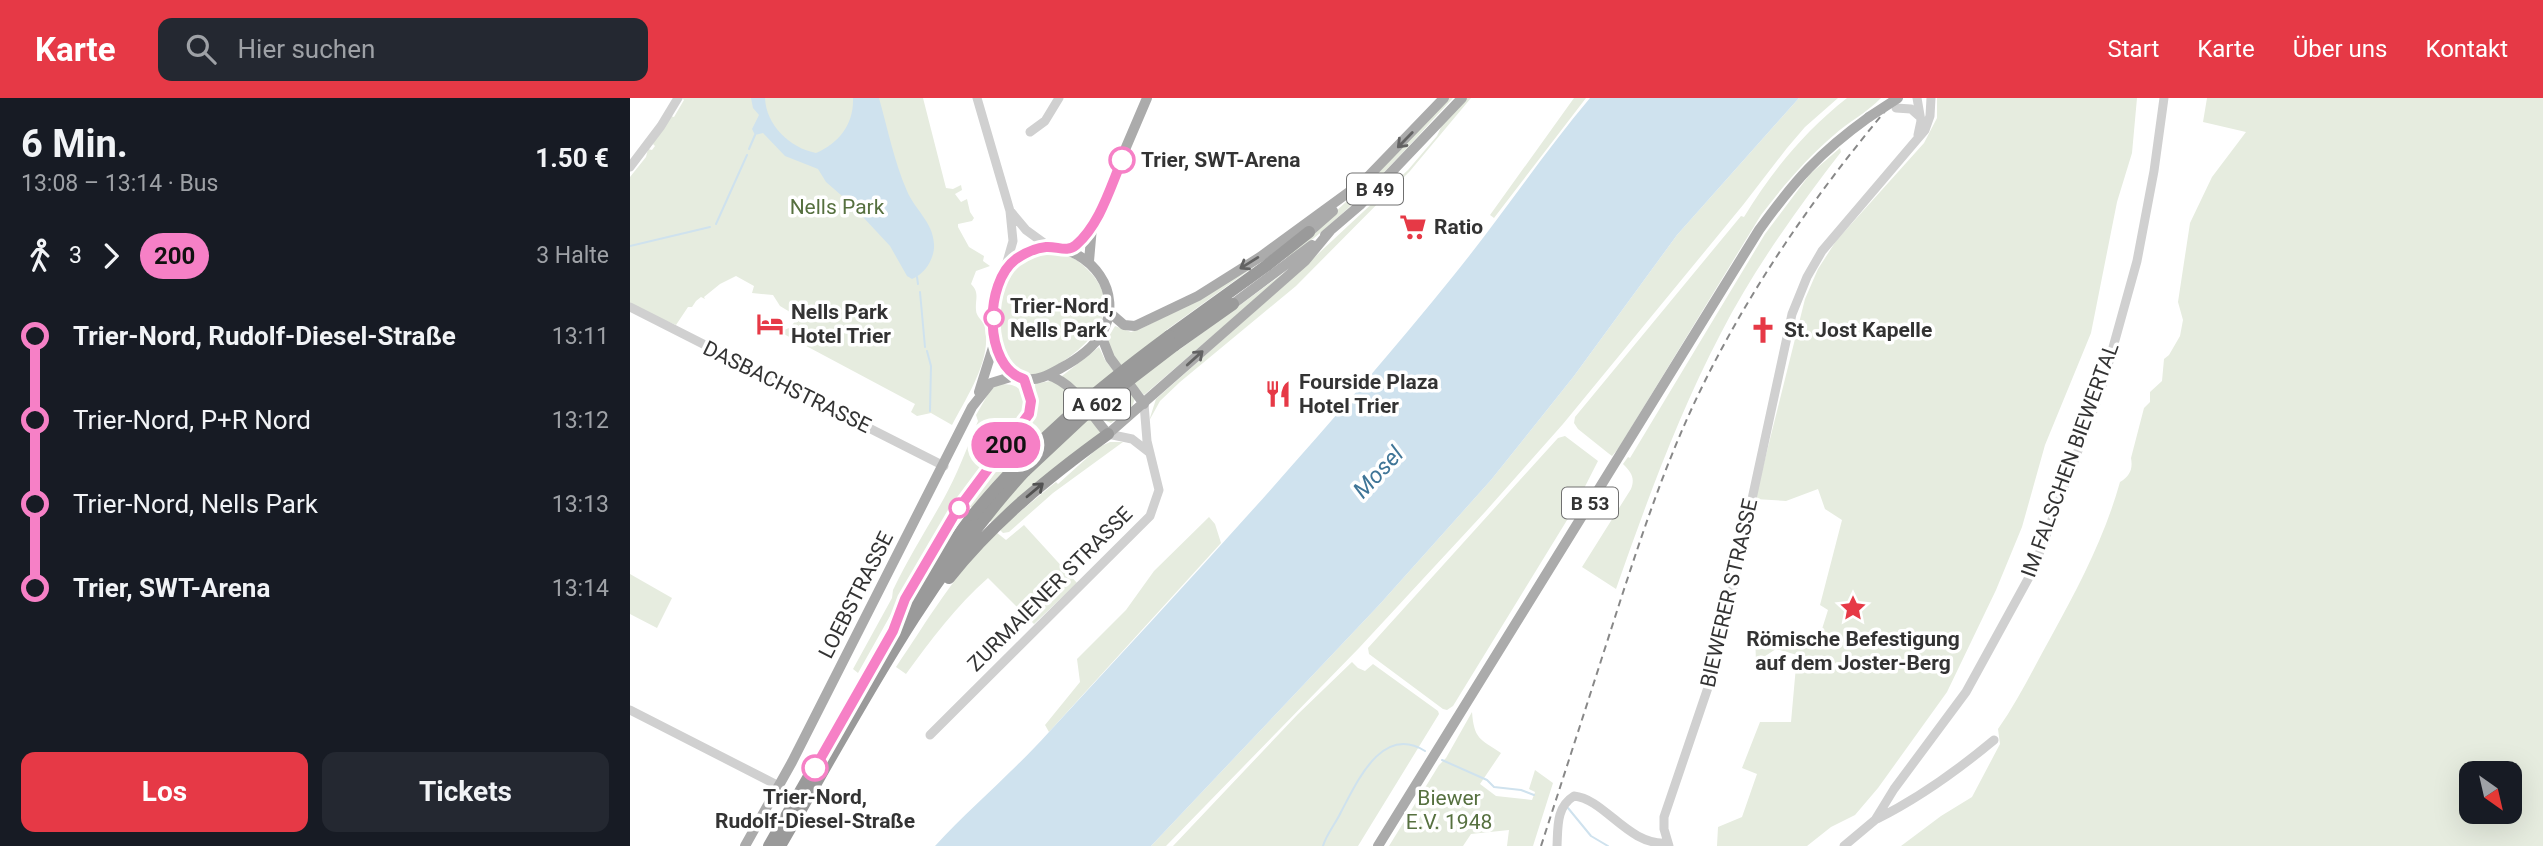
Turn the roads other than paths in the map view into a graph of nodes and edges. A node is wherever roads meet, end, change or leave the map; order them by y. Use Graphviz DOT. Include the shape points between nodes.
graph roads {
  1 [pos="678,98"];
  2 [pos="977,98"];
  3 [pos="1059,98"];
  4 [pos="1147,98"];
  5 [pos="1444,98"];
  6 [pos="1462,98"];
  7 [pos="1917,98"];
  8 [pos="1930,98"];
  9 [pos="2164,98"];
  10 [pos="1897,103"];
  11 [pos="1921,118"];
  12 [pos="1030,132"];
  13 [pos="1916,140"];
  14 [pos="630,167"];
  15 [pos="1364,181"];
  16 [pos="1010,211"];
  17 [pos="1092,228"];
  18 [pos="1330,231"];
  19 [pos="1309,232"];
  20 [pos="1048,247"];
  21 [pos="1068,250"];
  22 [pos="1089,261"];
  23 [pos="1003,272"];
  24 [pos="1233,304"];
  25 [pos="630,307"];
  26 [pos="1109,312"];
  27 [pos="1101,335"];
  28 [pos="995,339"];
  29 [pos="1172,341"];
  30 [pos="1048,375"];
  31 [pos="1019,378"];
  32 [pos="1144,404"];
  33 [pos="972,407"];
  34 [pos="1108,434"];
  35 [pos="1150,453"];
  36 [pos="944,466"];
  37 [pos="985,523"];
  38 [pos="893,631"];
  39 [pos="630,710"];
  40 [pos="930,735"];
  41 [pos="1994,740"];
  42 [pos="779,786"];
  43 [pos="1875,820"];
  44 [pos="1668,844"];
  45 [pos="745,846"];
  46 [pos="769,846"];
  47 [pos="780,846"];
  48 [pos="1378,846"];
  49 [pos="1557,846"];
  50 [pos="1844,846"];
  1 -- 14 [label="street"];
  2 -- 16 [label="street"];
  3 -- 12 [label="street" via="1045,121"];
  4 -- 17 [label="main road"];
  5 -- 15 [label="main road, B 49, one-way"];
  6 -- 18 [label="main road, B 49"];
  7 -- 11 [label="street"];
  8 -- 13 [label="street" via="1930,119"];
  9 -- 43 [label="street, IM FALSCHEN BIEWERTAL" via="2137,261 2102,387 2039,554 1966,692"];
  10 -- 11 [label="street"];
  10 -- 48 [label="main road, B 53, bridge" via="1869,117 1807,167 1759,230"];
  11 -- 13 [label="street"];
  13 -- 44 [label="street, BIEWERER STRASSE" via="1822,251 1792,314 1717,661 1664,817"];
  15 -- 19 [label="main road, A 602"];
  15 -- 26 [label="main road, one-way" via="1198,296 1135,326 1124,325"];
  16 -- 20 [label="street"];
  16 -- 23 [label="street" via="1013,241"];
  17 -- 21 [label="main road"];
  17 -- 22 [label="main road"];
  18 -- 24 [label="main road, A 602"];
  32 -- 18 [label="main road, one-way" via="1305,261"];
  19 -- 29 [label="highway, A 602"];
  20 -- 21 [label="main road"];
  20 -- 23 [label="main road" via="1025,253"];
  21 -- 22 [label="main road"];
  22 -- 26 [label="main road" via="1105,285"];
  23 -- 28 [label="main road" via="994,299"];
  24 -- 29 [label="highway, A 602"];
  25 -- 36 [label="street, DASBACHSTRASSE"];
  26 -- 27 [label="main road"];
  27 -- 30 [label="main road"];
  27 -- 32 [label="main road, ZURMAIENER STRASSE" via="1110,358"];
  28 -- 31 [label="main road" via="1003,364"];
  28 -- 33 [label="main road"];
  29 -- 37 [label="highway, A 602, bridge" via="1107,382 1046,434"];
  30 -- 31 [label="main road"];
  30 -- 34 [label="main road" via="1070,387"];
  31 -- 33 [label="main road, LOEBSTRASSE" via="991,383"];
  31 -- 38 [label="highway" via="1031,401 1027,419 963,503 905,599"];
  32 -- 34 [label="main road"];
  32 -- 35 [label="street, ZURMAIENER STRASSE"];
  33 -- 36 [label="main road, LOEBSTRASSE"];
  34 -- 35 [label="street" via="1132,439"];
  37 -- 34 [label="highway, one-way"];
  35 -- 40 [label="street, ZURMAIENER STRASSE" via="1159,490 1150,516"];
  36 -- 42 [label="main road, LOEBSTRASSE"];
  37 -- 38 [label="highway, A 602" via="929,574"];
  37 -- 47 [label="highway" via="939,592 914,617"];
  38 -- 46 [label="highway, A 602"];
  39 -- 42 [label="street"];
  41 -- 43 [label="street" via="1963,766"];
  42 -- 45 [label="main road, LOEBSTRASSE"];
  43 -- 50 [label="street"];
  44 -- 49 [label="street" via="1643,842 1585,799 1574,796 1561,809"];
}
